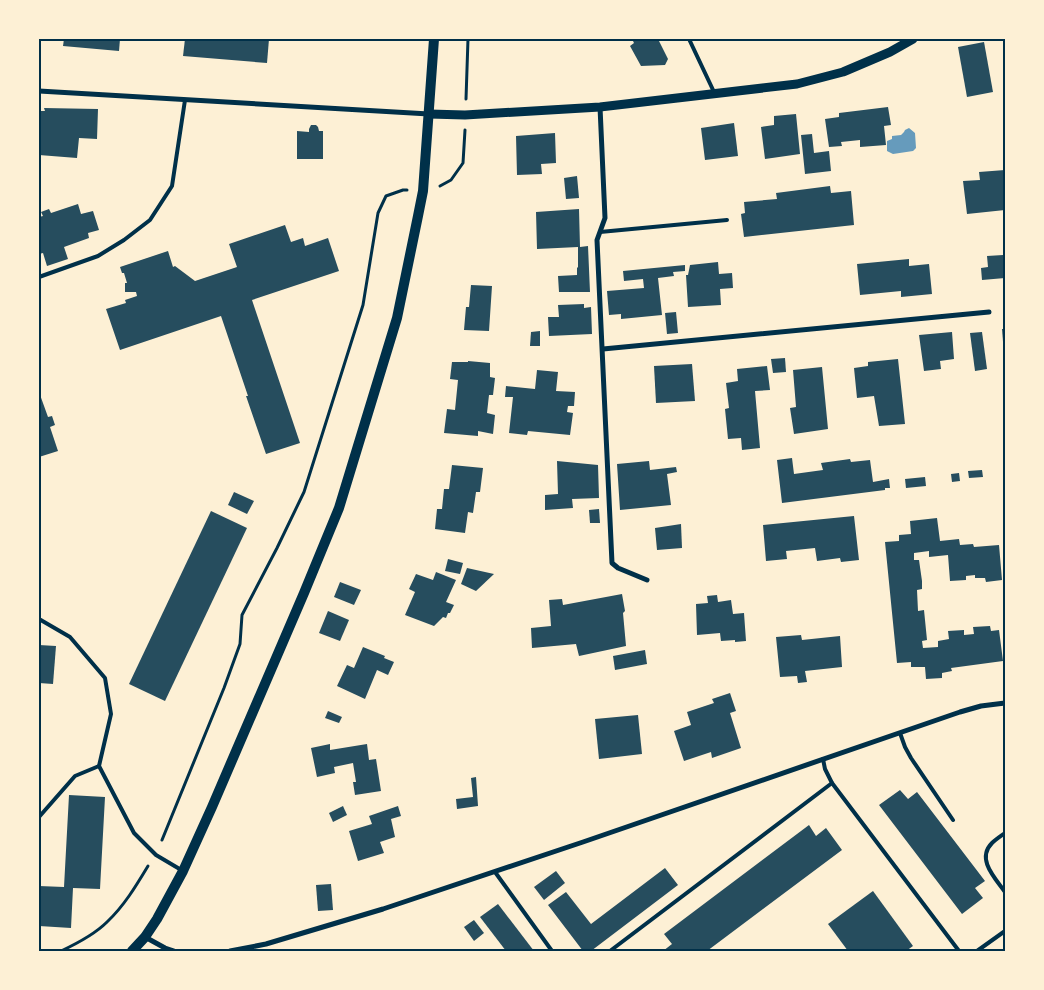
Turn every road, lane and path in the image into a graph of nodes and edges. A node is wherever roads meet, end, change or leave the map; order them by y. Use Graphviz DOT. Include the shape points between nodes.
graph roads {
  1 [pos="434,39"];
  2 [pos="468,39"];
  3 [pos="689,39"];
  4 [pos="913,39"];
  5 [pos="39,91"];
  6 [pos="715,94"];
  7 [pos="466,97"];
  8 [pos="185,100"];
  9 [pos="600,108"];
  10 [pos="429,114"];
  11 [pos="464,132"];
  12 [pos="440,186"];
  13 [pos="403,190"];
  14 [pos="727,220"];
  15 [pos="600,232"];
  16 [pos="39,277"];
  17 [pos="989,312"];
  18 [pos="603,349"];
  19 [pos="647,580"];
  20 [pos="39,619"];
  21 [pos="1005,703"];
  22 [pos="900,732"];
  23 [pos="823,759"];
  24 [pos="99,766"];
  25 [pos="832,783"];
  26 [pos="39,817"];
  27 [pos="953,820"];
  28 [pos="1005,833"];
  29 [pos="156,855"];
  30 [pos="183,871"];
  31 [pos="495,872"];
  32 [pos="1005,892"];
  33 [pos="1005,930"];
  34 [pos="145,938"];
  35 [pos="62,951"];
  36 [pos="132,951"];
  37 [pos="174,951"];
  38 [pos="230,951"];
  39 [pos="552,951"];
  40 [pos="610,951"];
  41 [pos="959,951"];
  42 [pos="977,951"];
  1 -- 10 [label="main road"];
  2 -- 7 [label="path"];
  3 -- 6 [label="lane"];
  4 -- 6 [label="street" via="843,72 797,84"];
  5 -- 8 [label="street"];
  6 -- 9 [label="street"];
  8 -- 10 [label="street"];
  8 -- 16 [label="lane" via="172,186 150,220 98,256"];
  9 -- 10 [label="street"];
  9 -- 15 [label="street" via="604,218"];
  10 -- 30 [label="main road" via="423,191 397,318 339,508"];
  11 -- 12 [label="path" via="463,163 451,180"];
  13 -- 29 [label="path" via="386,196 378,213 363,305 304,492 242,615 240,644"];
  14 -- 15 [label="lane"];
  15 -- 18 [label="street" via="597,240"];
  17 -- 18 [label="street"];
  18 -- 19 [label="street" via="612,562 618,568"];
  20 -- 24 [label="lane" via="70,637 105,678 111,714"];
  21 -- 22 [label="street" via="971,708"];
  22 -- 23 [label="street"];
  22 -- 27 [label="lane" via="909,754"];
  23 -- 25 [label="lane"];
  23 -- 31 [label="street"];
  24 -- 26 [label="lane" via="75,776"];
  24 -- 29 [label="lane" via="134,833"];
  25 -- 40 [label="lane"];
  25 -- 41 [label="lane"];
  28 -- 32 [label="lane" via="990,844 986,862 990,873"];
  29 -- 30 [label="lane"];
  29 -- 35 [label="path" via="107,923"];
  30 -- 34 [label="main road"];
  31 -- 38 [label="street" via="322,928"];
  31 -- 39 [label="lane"];
  33 -- 42 [label="lane"];
  34 -- 36 [label="main road"];
  34 -- 37 [label="street"];
}
